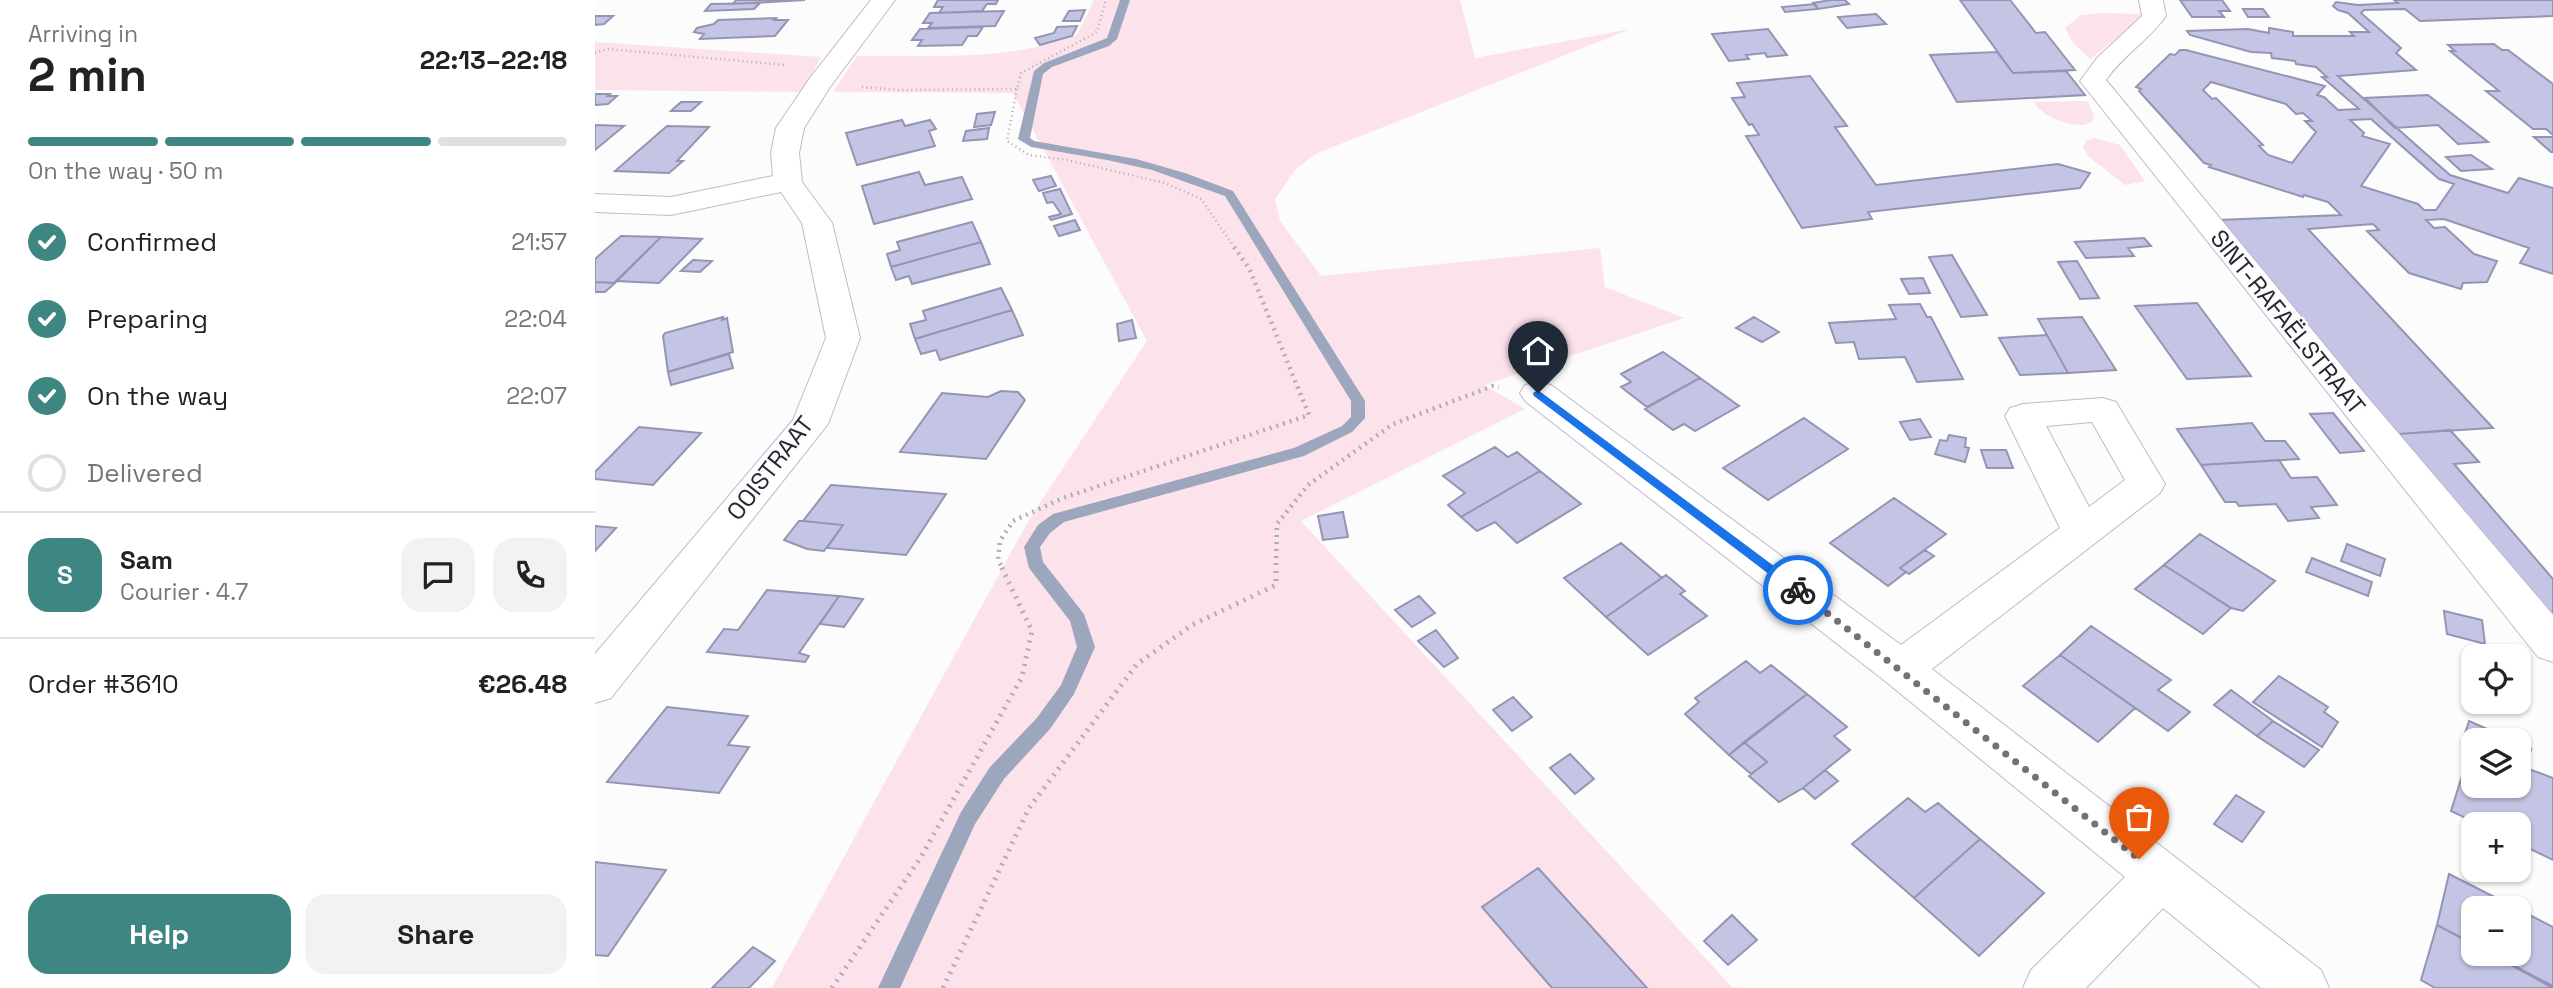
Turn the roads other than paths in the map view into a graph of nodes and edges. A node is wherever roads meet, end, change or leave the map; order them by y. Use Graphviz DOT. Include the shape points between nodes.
graph roads {
  1 [pos="883,0"];
  2 [pos="2151,0"];
  3 [pos="788,181"];
  4 [pos="595,203"];
  5 [pos="1538,393"];
  6 [pos="2082,532"];
  7 [pos="2553,645"];
  8 [pos="1901,669"];
  9 [pos="595,685"];
  10 [pos="2160,876"];
  11 [pos="2050,988"];
  12 [pos="2302,988"];
  1 -- 3 [label="street" via="790,128 785,153"];
  2 -- 7 [label="street, SINT-RAFAËLSTRAAT" via="2154,16 2147,28 2102,66 2093,81"];
  3 -- 4 [label="street" via="671,206"];
  3 -- 9 [label="street, OOISTRAAT" via="817,223 843,338 810,424"];
  5 -- 8 [label="street"];
  6 -- 8 [label="street"];
  8 -- 10 [label="street"];
  10 -- 11 [label="street"];
  10 -- 12 [label="street"];
}
